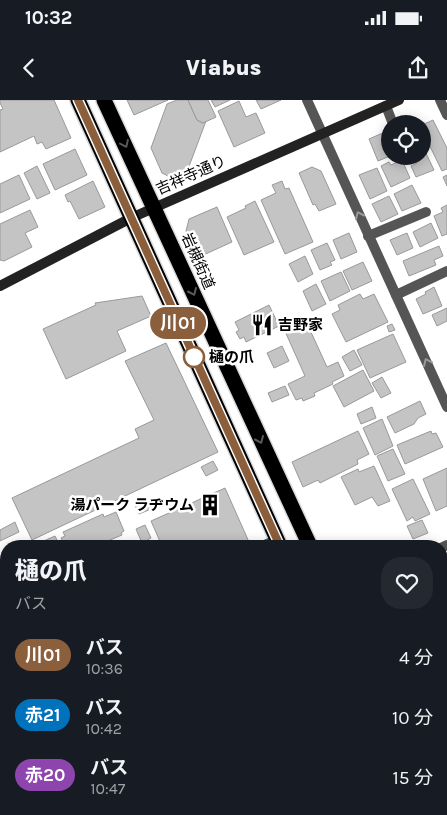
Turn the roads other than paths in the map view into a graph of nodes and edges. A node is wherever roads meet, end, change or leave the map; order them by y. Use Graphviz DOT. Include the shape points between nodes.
graph roads {
  1 [pos="78,100"];
  2 [pos="104,100"];
  3 [pos="307,100"];
  4 [pos="399,100"];
  5 [pos="440,100"];
  6 [pos="386,106"];
  7 [pos="390,115"];
  8 [pos="447,115"];
  9 [pos="323,134"];
  10 [pos="154,208"];
  11 [pos="426,212"];
  12 [pos="131,218"];
  13 [pos="368,236"];
  14 [pos="447,271"];
  15 [pos="0,286"];
  16 [pos="396,295"];
  17 [pos="447,406"];
  18 [pos="277,540"];
  19 [pos="307,540"];
  1 -- 12 [label="highway"];
  2 -- 10 [label="highway, 岩槻街道, one-way"];
  3 -- 9 [label="street"];
  4 -- 6 [label="street, 吉祥寺通り"];
  5 -- 8 [label="street"];
  6 -- 7 [label="street"];
  6 -- 9 [label="street, 吉祥寺通り"];
  9 -- 10 [label="street, 吉祥寺通り"];
  13 -- 9 [label="street, one-way"];
  10 -- 12 [label="street, 吉祥寺通り"];
  10 -- 19 [label="highway, 岩槻街道, one-way"];
  11 -- 13 [label="street"];
  12 -- 15 [label="street, 吉祥寺通り"];
  12 -- 18 [label="highway"];
  13 -- 16 [label="street"];
  14 -- 16 [label="street"];
  17 -- 16 [label="street, one-way"];
}
